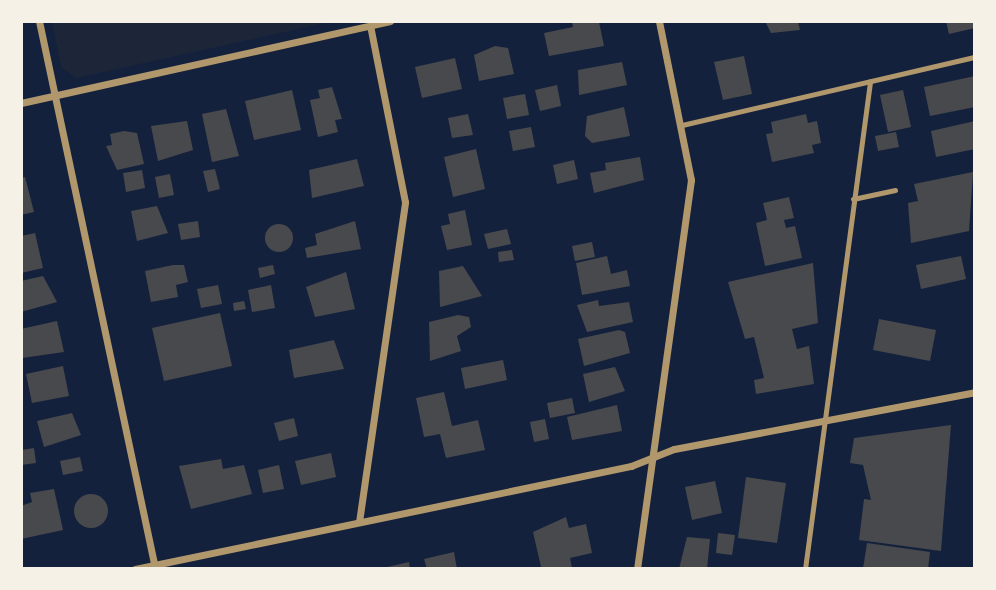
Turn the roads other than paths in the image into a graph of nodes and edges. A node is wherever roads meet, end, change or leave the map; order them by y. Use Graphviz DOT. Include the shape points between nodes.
graph roads {
  1 [pos="39,21"];
  2 [pos="390,21"];
  3 [pos="659,21"];
  4 [pos="354,25"];
  5 [pos="370,26"];
  6 [pos="975,57"];
  7 [pos="870,81"];
  8 [pos="55,95"];
  9 [pos="21,103"];
  10 [pos="682,125"];
  11 [pos="895,190"];
  12 [pos="853,199"];
  13 [pos="975,393"];
  14 [pos="822,418"];
  15 [pos="651,459"];
  16 [pos="359,522"];
  17 [pos="155,567"];
  18 [pos="135,569"];
  19 [pos="637,569"];
  20 [pos="805,569"];
  1 -- 8 [label="street"];
  2 -- 5 [label="street"];
  3 -- 10 [label="street"];
  4 -- 5 [label="street"];
  4 -- 8 [label="street"];
  5 -- 16 [label="street" via="405,202"];
  6 -- 7 [label="lane"];
  7 -- 10 [label="lane"];
  7 -- 12 [label="lane"];
  8 -- 9 [label="street"];
  8 -- 17 [label="street"];
  10 -- 15 [label="street" via="691,180 688,216"];
  11 -- 12 [label="lane"];
  12 -- 14 [label="lane"];
  13 -- 14 [label="street"];
  14 -- 15 [label="street"];
  14 -- 20 [label="lane"];
  15 -- 16 [label="street"];
  15 -- 19 [label="street"];
  16 -- 17 [label="street"];
  17 -- 18 [label="street"];
}
